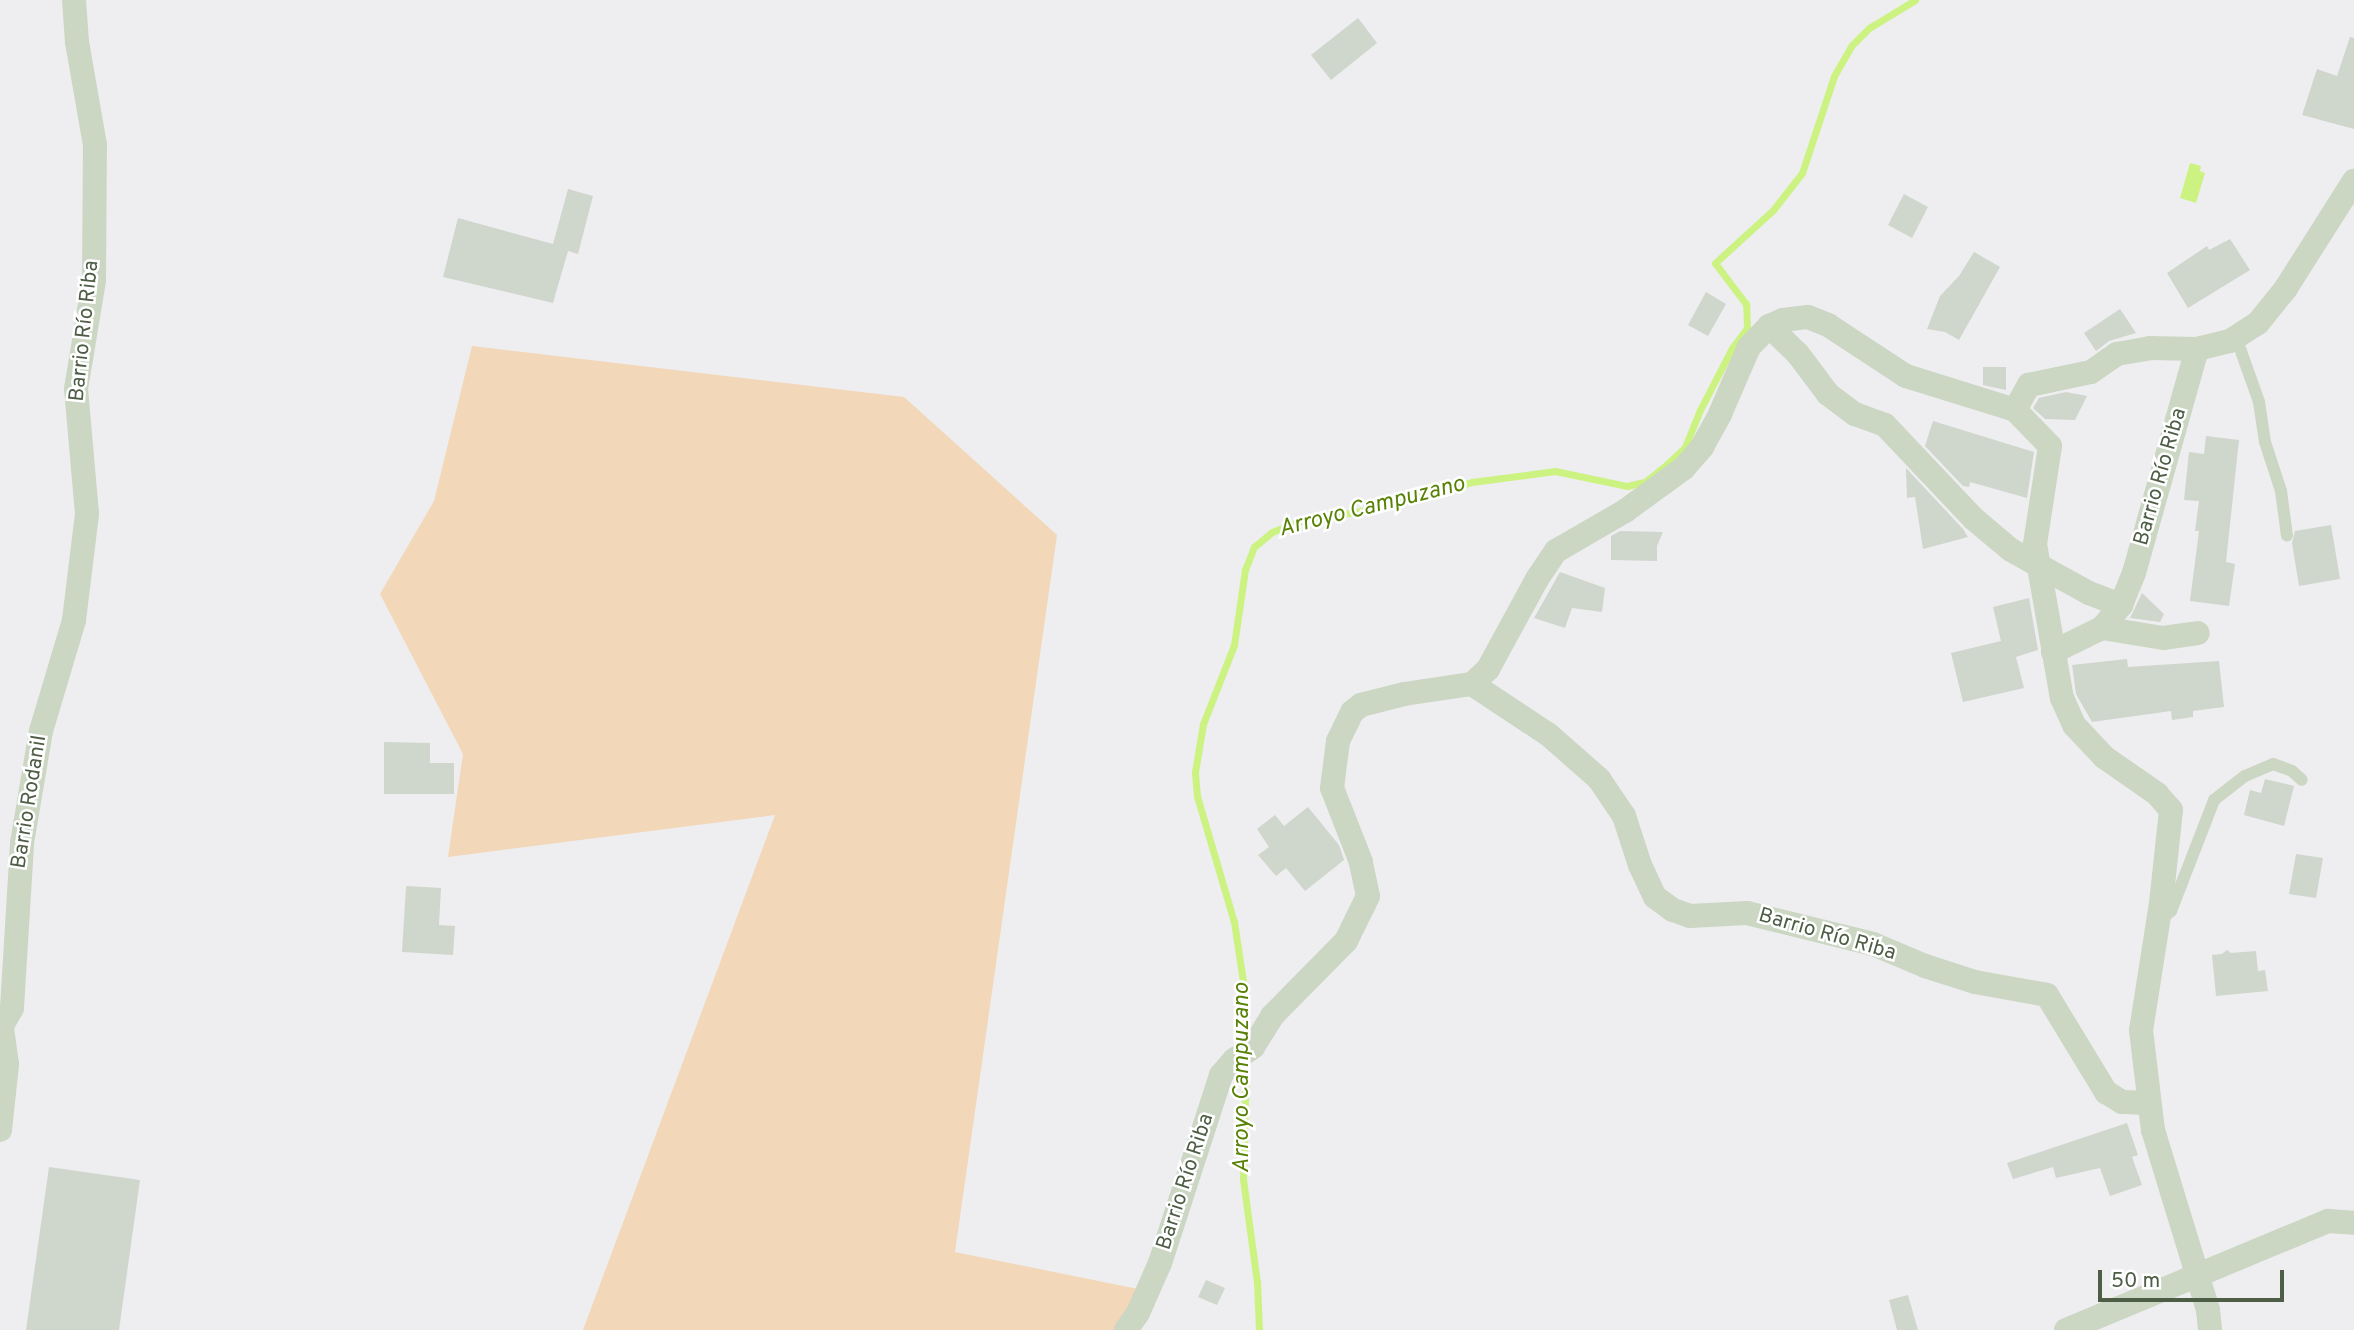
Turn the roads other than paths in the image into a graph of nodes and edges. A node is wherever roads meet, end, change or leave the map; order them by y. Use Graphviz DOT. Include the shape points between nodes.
graph roads {
  1 [pos="74,0"];
  2 [pos="2354,181"];
  3 [pos="1769,326"];
  4 [pos="2236,337"];
  5 [pos="2197,349"];
  6 [pos="2015,410"];
  7 [pos="2287,536"];
  8 [pos="2041,568"];
  9 [pos="2121,605"];
  10 [pos="74,620"];
  11 [pos="2102,628"];
  12 [pos="2198,633"];
  13 [pos="2053,652"];
  14 [pos="1472,684"];
  15 [pos="2302,780"];
  16 [pos="2157,923"];
  17 [pos="1,1029"];
  18 [pos="2149,1103"];
  19 [pos="0,1130"];
  20 [pos="2354,1223"];
  21 [pos="2195,1274"];
  22 [pos="1126,1330"];
  23 [pos="2066,1330"];
  24 [pos="2210,1330"];
  1 -- 10 [label="street, Barrio Río Riba" via="94,145 94,280 76,389 87,514"];
  2 -- 4 [label="street" via="2286,288 2258,323"];
  3 -- 6 [label="street" via="1808,317 1906,376"];
  3 -- 8 [label="street" via="1798,354 1828,394 1855,414 1885,425 1989,534"];
  3 -- 14 [label="street" via="1749,347 1702,447 1684,468 1625,511 1556,551 1488,669"];
  4 -- 5 [label="street"];
  4 -- 7 [label="lane" via="2259,402"];
  5 -- 6 [label="street" via="2150,348 2117,354 2091,372 2029,385"];
  5 -- 9 [label="street, Barrio Río Riba"];
  6 -- 8 [label="street" via="2050,446 2035,544"];
  8 -- 9 [label="street"];
  8 -- 13 [label="street" via="2039,580"];
  9 -- 11 [label="street, Barrio Río Riba"];
  10 -- 17 [label="street, Barrio Rodanil" via="34,768 22,843 12,1008"];
  11 -- 12 [label="street" via="2164,638"];
  11 -- 13 [label="street, Barrio Río Riba"];
  13 -- 16 [label="street" via="2062,698 2074,725 2104,757 2157,794 2171,810"];
  14 -- 18 [label="street, Barrio Río Riba" via="1549,734 1600,779 1624,816 1656,897 1673,910 1690,916 1747,913 1873,944 1975,982 2047,995 2106,1092 2122,1102"];
  14 -- 22 [label="street, Barrio Río Riba" via="1404,694 1361,705 1352,712 1338,741 1332,788 1361,862 1368,896 1346,941 1221,1075 1160,1263"];
  15 -- 16 [label="lane" via="2273,764 2245,776 2214,800 2171,911"];
  16 -- 18 [label="street" via="2141,1030"];
  17 -- 19 [label="street, Barrio Rodanil" via="7,1064"];
  18 -- 21 [label="street"];
  20 -- 21 [label="street" via="2328,1220"];
  21 -- 23 [label="street"];
  21 -- 24 [label="street"];
}
